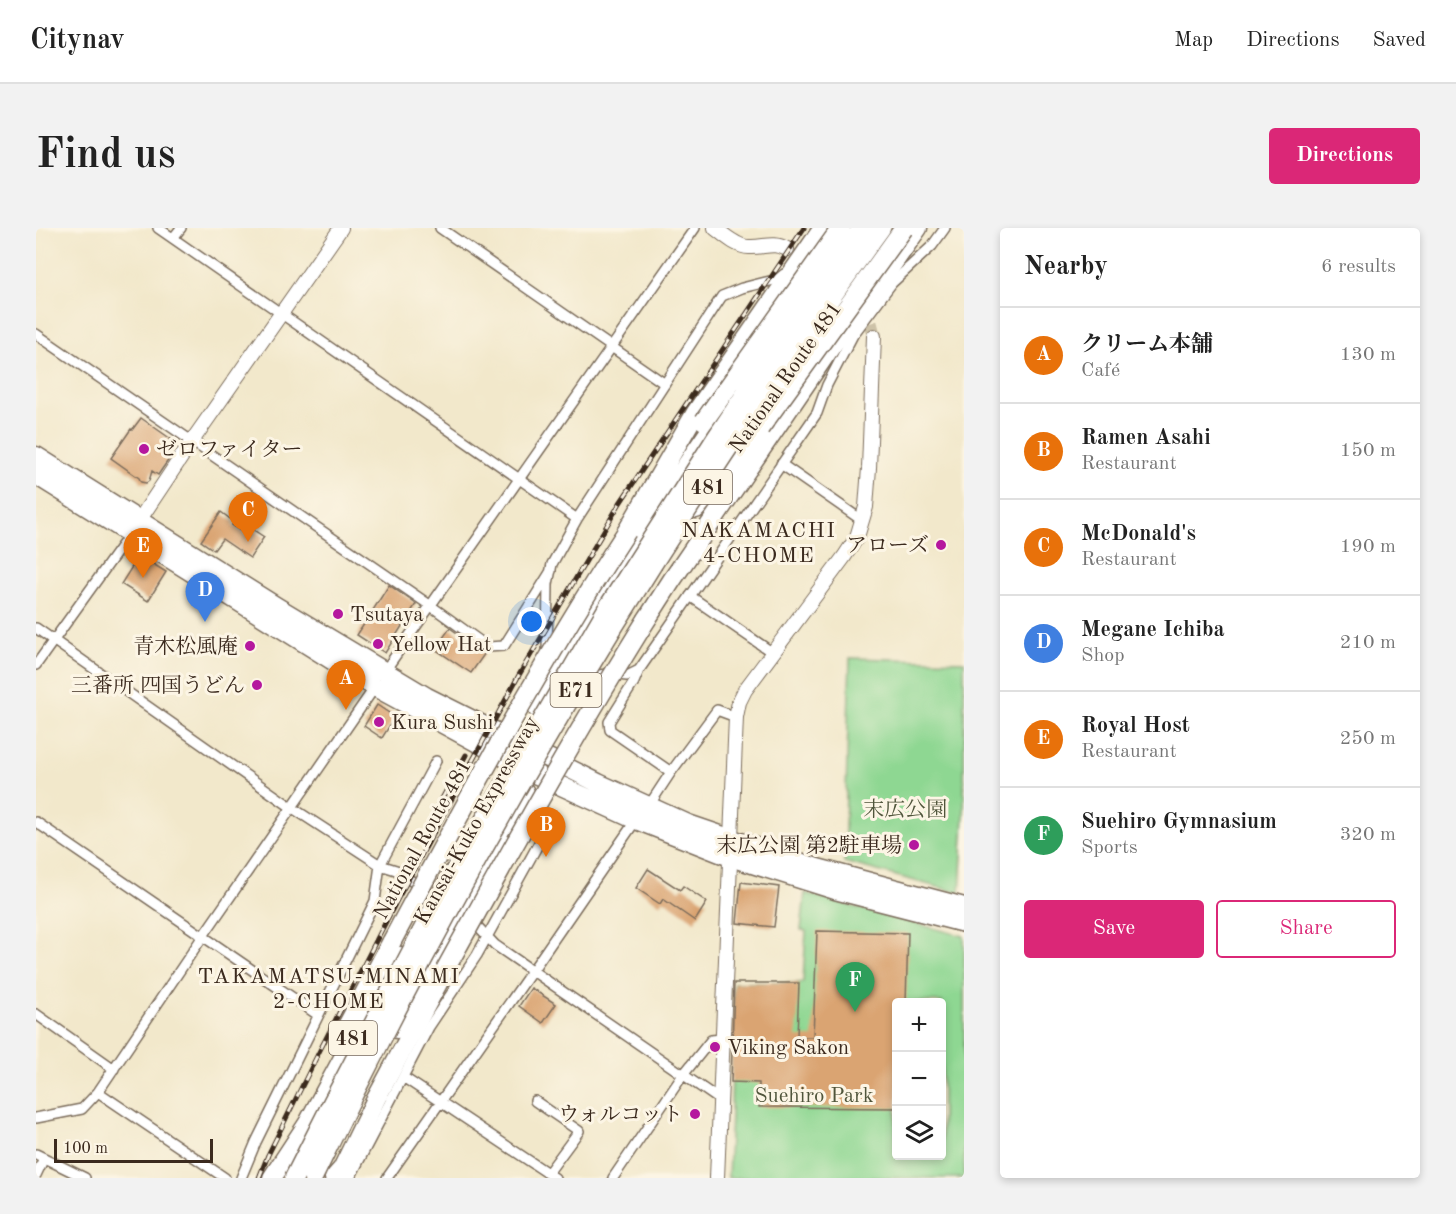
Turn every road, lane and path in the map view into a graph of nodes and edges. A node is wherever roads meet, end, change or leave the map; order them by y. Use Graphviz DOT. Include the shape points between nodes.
graph roads {
  1 [pos="158,228"];
  2 [pos="181,228"];
  3 [pos="341,228"];
  4 [pos="440,228"];
  5 [pos="695,228"];
  6 [pos="715,228"];
  7 [pos="813,228"];
  8 [pos="823,228"];
  9 [pos="841,228"];
  10 [pos="854,228"];
  11 [pos="862,228"];
  12 [pos="881,228"];
  13 [pos="888,228"];
  14 [pos="904,228"];
  15 [pos="918,228"];
  16 [pos="945,228"];
  17 [pos="173,238"];
  18 [pos="787,249"];
  19 [pos="282,314"];
  20 [pos="36,334"];
  21 [pos="874,336"];
  22 [pos="612,347"];
  23 [pos="665,384"];
  24 [pos="760,428"];
  25 [pos="192,441"];
  26 [pos="36,456"];
  27 [pos="781,464"];
  28 [pos="36,475"];
  29 [pos="520,480"];
  30 [pos="644,517"];
  31 [pos="577,519"];
  32 [pos="863,521"];
  33 [pos="682,526"];
  34 [pos="134,527"];
  35 [pos="551,571"];
  36 [pos="672,580"];
  37 [pos="690,596"];
  38 [pos="431,606"];
  39 [pos="36,628"];
  40 [pos="53,640"];
  41 [pos="772,653"];
  42 [pos="36,665"];
  43 [pos="639,670"];
  44 [pos="591,676"];
  45 [pos="380,680"];
  46 [pos="544,699"];
  47 [pos="736,717"];
  48 [pos="520,743"];
  49 [pos="545,757"];
  50 [pos="510,759"];
  51 [pos="436,761"];
  52 [pos="672,772"];
  53 [pos="535,774"];
  54 [pos="291,807"];
  55 [pos="642,813"];
  56 [pos="36,822"];
  57 [pos="545,832"];
  58 [pos="731,847"];
  59 [pos="380,865"];
  60 [pos="434,896"];
  61 [pos="964,907"];
  62 [pos="459,913"];
  63 [pos="964,923"];
  64 [pos="203,936"];
  65 [pos="487,937"];
  66 [pos="532,971"];
  67 [pos="36,1014"];
  68 [pos="318,1015"];
  69 [pos="723,1039"];
  70 [pos="114,1068"];
  71 [pos="683,1075"];
  72 [pos="403,1077"];
  73 [pos="98,1092"];
  74 [pos="720,1100"];
  75 [pos="440,1101"];
  76 [pos="535,1101"];
  77 [pos="36,1118"];
  78 [pos="40,1156"];
  79 [pos="36,1175"];
  80 [pos="552,1175"];
  81 [pos="85,1178"];
  82 [pos="225,1178"];
  83 [pos="241,1178"];
  84 [pos="272,1178"];
  85 [pos="294,1178"];
  86 [pos="313,1178"];
  87 [pos="322,1178"];
  88 [pos="334,1178"];
  89 [pos="350,1178"];
  90 [pos="387,1178"];
  91 [pos="613,1178"];
  92 [pos="717,1178"];
  1 -- 17 [label="street"];
  2 -- 17 [label="street"];
  3 -- 19 [label="street"];
  4 -- 22 [label="street"];
  5 -- 22 [label="street"];
  6 -- 18 [label="street" via="747,248 780,244"];
  7 -- 23 [label="street" via="787,272 778,279 722,296"];
  8 -- 30 [label="highway, National Route 481 / 481" via="696,412"];
  9 -- 30 [label="highway, bridge" via="704,421"];
  10 -- 30 [label="highway, 481" via="695,452"];
  11 -- 85 [label="highway, Kansai-Kuko Expressway / E71, bridge" via="780,342 608,607 443,891"];
  12 -- 86 [label="highway, Kansai-Kuko Expressway / E71, bridge" via="728,449 564,709 456,896"];
  13 -- 33 [label="highway, 481"];
  14 -- 24 [label="highway, bridge"];
  15 -- 36 [label="highway, National Route 481 / 481" via="833,344"];
  16 -- 27 [label="street" via="932,246 892,283 853,335 817,412"];
  17 -- 19 [label="street"];
  19 -- 25 [label="street"];
  19 -- 29 [label="street"];
  20 -- 25 [label="street"];
  21 -- 32 [label="street"];
  22 -- 23 [label="street"];
  22 -- 29 [label="street"];
  23 -- 31 [label="street"];
  24 -- 33 [label="highway"];
  24 -- 36 [label="highway"];
  25 -- 34 [label="street"];
  25 -- 38 [label="street"];
  26 -- 34 [label="highway"];
  27 -- 32 [label="street"];
  27 -- 37 [label="street"];
  28 -- 34 [label="highway"];
  29 -- 31 [label="street"];
  29 -- 38 [label="street"];
  30 -- 46 [label="highway, 481"];
  30 -- 84 [label="highway, National Route 481 / 481, bridge" via="627,531 591,585 516,714 340,1038"];
  31 -- 35 [label="street"];
  32 -- 41 [label="street" via="844,557"];
  33 -- 44 [label="highway, 481" via="620,622"];
  34 -- 40 [label="street"];
  34 -- 45 [label="highway" via="277,608"];
  35 -- 38 [label="street" via="504,646 488,647"];
  35 -- 46 [label="street"];
  36 -- 88 [label="highway, National Route 481 / 481, bridge" via="509,853"];
  37 -- 41 [label="street"];
  37 -- 43 [label="street"];
  38 -- 45 [label="street"];
  39 -- 40 [label="street"];
  40 -- 42 [label="street"];
  40 -- 54 [label="street"];
  41 -- 47 [label="street" via="745,690"];
  43 -- 44 [label="street" via="627,676"];
  43 -- 52 [label="street" via="609,722 610,730"];
  44 -- 49 [label="highway, 481"];
  45 -- 48 [label="highway" via="427,697"];
  45 -- 50 [label="highway" via="431,718"];
  45 -- 54 [label="street"];
  46 -- 48 [label="highway, 481"];
  47 -- 52 [label="street" via="717,711"];
  47 -- 58 [label="street"];
  48 -- 49 [label="highway"];
  48 -- 50 [label="highway, 481"];
  49 -- 53 [label="highway, 481"];
  49 -- 55 [label="highway" via="597,783"];
  50 -- 53 [label="highway"];
  50 -- 60 [label="highway, 481"];
  51 -- 59 [label="street"];
  52 -- 55 [label="street"];
  53 -- 55 [label="highway"];
  53 -- 62 [label="highway, 481"];
  54 -- 59 [label="street"];
  54 -- 64 [label="street"];
  55 -- 58 [label="highway" via="688,824"];
  55 -- 66 [label="street"];
  56 -- 64 [label="street"];
  57 -- 65 [label="street"];
  58 -- 61 [label="highway"];
  58 -- 63 [label="highway" via="835,890"];
  58 -- 69 [label="street"];
  59 -- 60 [label="street" via="396,870"];
  59 -- 68 [label="street" via="375,901"];
  60 -- 62 [label="street"];
  60 -- 84 [label="highway, 481" via="308,1124"];
  62 -- 65 [label="street"];
  62 -- 87 [label="highway, 481" via="362,1094"];
  64 -- 68 [label="street"];
  64 -- 70 [label="street"];
  65 -- 66 [label="street"];
  65 -- 72 [label="street"];
  66 -- 71 [label="street"];
  66 -- 75 [label="street"];
  67 -- 70 [label="street"];
  68 -- 83 [label="street"];
  69 -- 71 [label="street" via="711,1040"];
  69 -- 74 [label="street"];
  70 -- 73 [label="street"];
  71 -- 74 [label="street"];
  71 -- 91 [label="street"];
  72 -- 75 [label="street"];
  72 -- 89 [label="street"];
  73 -- 77 [label="street" via="82,1109"];
  73 -- 82 [label="street"];
  74 -- 92 [label="street"];
  75 -- 80 [label="street"];
  75 -- 90 [label="street"];
  76 -- 80 [label="street" via="579,1131"];
  78 -- 79 [label="street"];
  78 -- 81 [label="street"];
}
